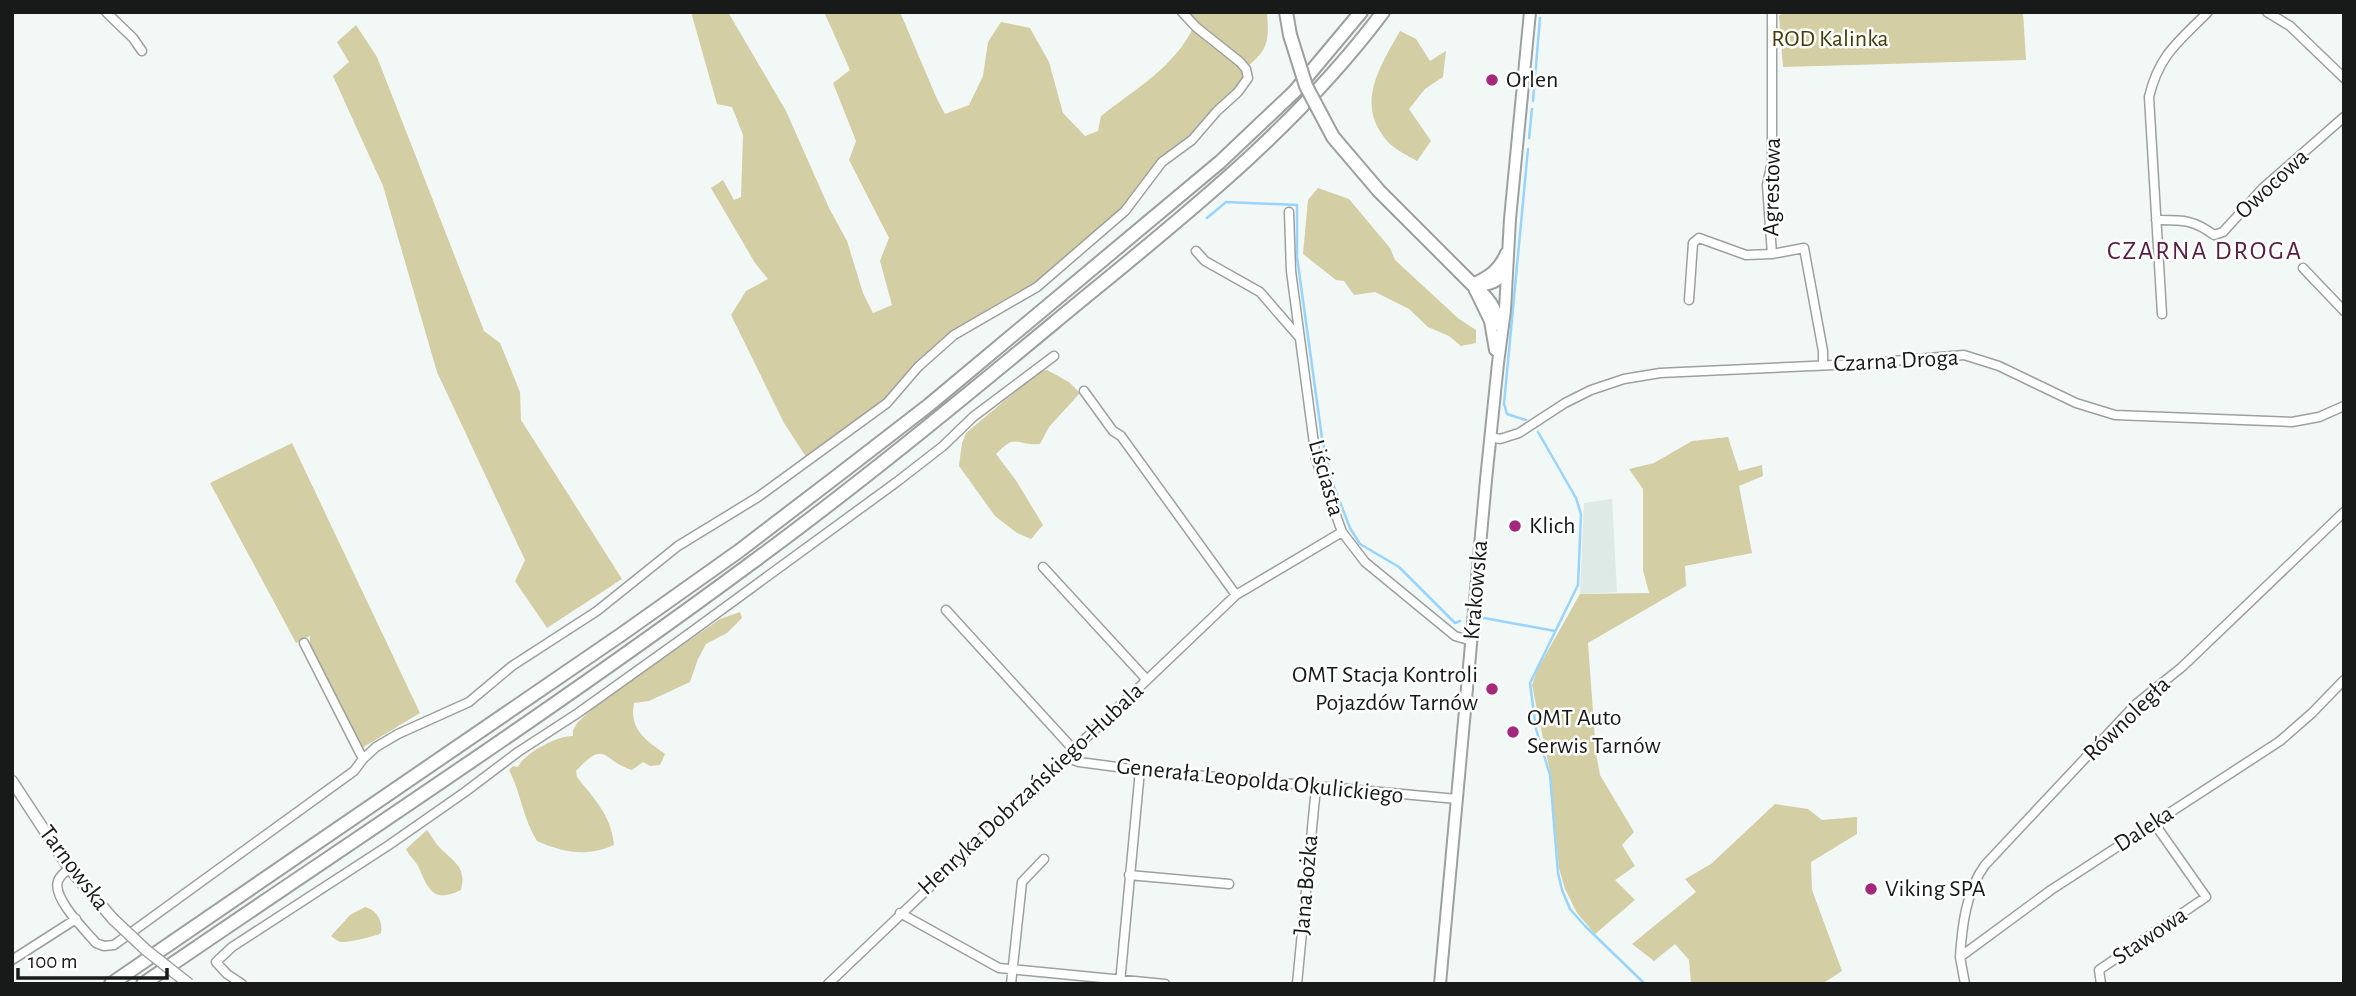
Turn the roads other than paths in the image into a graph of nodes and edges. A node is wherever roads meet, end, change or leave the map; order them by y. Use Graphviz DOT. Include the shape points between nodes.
graph roads {
  1 [pos="106,12"];
  2 [pos="1182,12"];
  3 [pos="1286,12"];
  4 [pos="1361,12"];
  5 [pos="1383,12"];
  6 [pos="1530,12"];
  7 [pos="1772,12"];
  8 [pos="2208,12"];
  9 [pos="2267,12"];
  10 [pos="142,51"];
  11 [pos="2344,78"];
  12 [pos="2344,117"];
  13 [pos="1289,212"];
  14 [pos="2156,220"];
  15 [pos="1508,247"];
  16 [pos="1195,251"];
  17 [pos="1772,254"];
  18 [pos="1508,264"];
  19 [pos="2303,268"];
  20 [pos="1472,284"];
  21 [pos="1689,300"];
  22 [pos="2344,311"];
  23 [pos="2162,314"];
  24 [pos="1501,330"];
  25 [pos="1299,337"];
  26 [pos="1054,356"];
  27 [pos="1498,363"];
  28 [pos="1823,364"];
  29 [pos="1084,391"];
  30 [pos="2344,406"];
  31 [pos="1491,437"];
  32 [pos="2344,512"];
  33 [pos="1342,532"];
  34 [pos="1043,567"];
  35 [pos="1236,595"];
  36 [pos="946,610"];
  37 [pos="1472,641"];
  38 [pos="304,643"];
  39 [pos="1147,680"];
  40 [pos="2344,680"];
  41 [pos="1073,749"];
  42 [pos="1065,757"];
  43 [pos="363,760"];
  44 [pos="1140,770"];
  45 [pos="12,781"];
  46 [pos="1316,787"];
  47 [pos="1457,799"];
  48 [pos="2154,823"];
  49 [pos="1044,859"];
  50 [pos="69,868"];
  51 [pos="1129,875"];
  52 [pos="1229,884"];
  53 [pos="900,913"];
  54 [pos="76,919"];
  55 [pos="1960,957"];
  56 [pos="12,960"];
  57 [pos="1012,971"];
  58 [pos="1120,982"];
  59 [pos="111,984"];
  60 [pos="143,984"];
  61 [pos="189,984"];
  62 [pos="242,984"];
  63 [pos="828,984"];
  64 [pos="1011,984"];
  65 [pos="1165,984"];
  66 [pos="1297,984"];
  67 [pos="1440,984"];
  68 [pos="1965,984"];
  69 [pos="2101,984"];
  1 -- 10 [label="street"];
  2 -- 43 [label="street" via="1240,62 1248,78 1192,140 1162,162 1125,211 1037,287 954,335 887,403 758,497 678,546 597,611 512,666 469,702 398,734"];
  3 -- 20 [label="main road, bridge" via="1306,86 1333,137"];
  4 -- 59 [label="main road" via="1295,91 1220,162 929,405 622,634"];
  5 -- 60 [label="main road" via="1325,85 1271,139 931,425 634,648"];
  6 -- 15 [label="main road, Krakowska"];
  7 -- 17 [label="street, Agrestowa" via="1772,162 1767,185"];
  8 -- 14 [label="street" via="2164,57 2151,86"];
  9 -- 11 [label="street" via="2290,26"];
  12 -- 14 [label="street, Owocowa" via="2263,188 2223,232 2214,234 2187,220"];
  13 -- 25 [label="street, Liściasta"];
  14 -- 23 [label="street"];
  15 -- 18 [label="main road, Krakowska"];
  15 -- 20 [label="main road, Krakowska" via="1502,264"];
  16 -- 25 [label="street" via="1260,292"];
  17 -- 21 [label="street" via="1746,255 1699,239 1693,243 1690,257"];
  17 -- 28 [label="street, Agrestowa" via="1804,248"];
  18 -- 20 [label="main road" via="1504,275 1493,283"];
  18 -- 24 [label="main road, Krakowska"];
  19 -- 22 [label="street"];
  20 -- 24 [label="main road, Krakowska" via="1492,301"];
  20 -- 27 [label="main road, Krakowska" via="1490,321"];
  24 -- 27 [label="main road, Krakowska"];
  25 -- 33 [label="street, Liściasta" via="1316,459"];
  26 -- 62 [label="street" via="898,481 684,638 389,845 232,947 216,962"];
  27 -- 31 [label="main road, Krakowska"];
  28 -- 30 [label="street, Czarna Droga" via="1964,355 2115,415 2292,422"];
  28 -- 31 [label="street, Czarna Droga" via="1624,379 1565,403 1519,433"];
  29 -- 35 [label="street"];
  31 -- 37 [label="main road, Krakowska"];
  32 -- 55 [label="street, Równoległa" via="2182,667 2136,704 1985,865 1975,879"];
  33 -- 35 [label="street, Henryka Dobrzańskiego-Hubala"];
  33 -- 37 [label="street, Liściasta" via="1365,562 1455,636"];
  34 -- 39 [label="street"];
  35 -- 39 [label="street, Henryka Dobrzańskiego-Hubala"];
  36 -- 41 [label="street"];
  37 -- 47 [label="main road, Krakowska"];
  38 -- 43 [label="street"];
  39 -- 41 [label="street, Henryka Dobrzańskiego-Hubala"];
  40 -- 48 [label="street, Daleka" via="2280,741"];
  41 -- 42 [label="street, Henryka Dobrzańskiego-Hubala"];
  42 -- 44 [label="street, Generała Leopolda Okulickiego"];
  42 -- 53 [label="street, Henryka Dobrzańskiego-Hubala"];
  43 -- 54 [label="street" via="345,778 114,945 96,943"];
  44 -- 46 [label="street, Generała Leopolda Okulickiego"];
  44 -- 51 [label="street"];
  45 -- 50 [label="street, Tarnowska"];
  46 -- 47 [label="street, Generała Leopolda Okulickiego"];
  46 -- 66 [label="street, Jana Bożka"];
  47 -- 67 [label="main road, Krakowska"];
  48 -- 55 [label="street, Daleka"];
  48 -- 69 [label="street, Stawowa" via="2206,897 2099,970"];
  49 -- 57 [label="street" via="1022,882"];
  50 -- 54 [label="street" via="60,876 58,895"];
  50 -- 61 [label="street, Tarnowska, bridge" via="113,919"];
  51 -- 52 [label="street"];
  51 -- 58 [label="street"];
  53 -- 57 [label="street"];
  53 -- 63 [label="street, Henryka Dobrzańskiego-Hubala"];
  54 -- 56 [label="street"];
  55 -- 68 [label="street"];
  57 -- 58 [label="street"];
  57 -- 64 [label="street"];
  58 -- 65 [label="street"];
}
